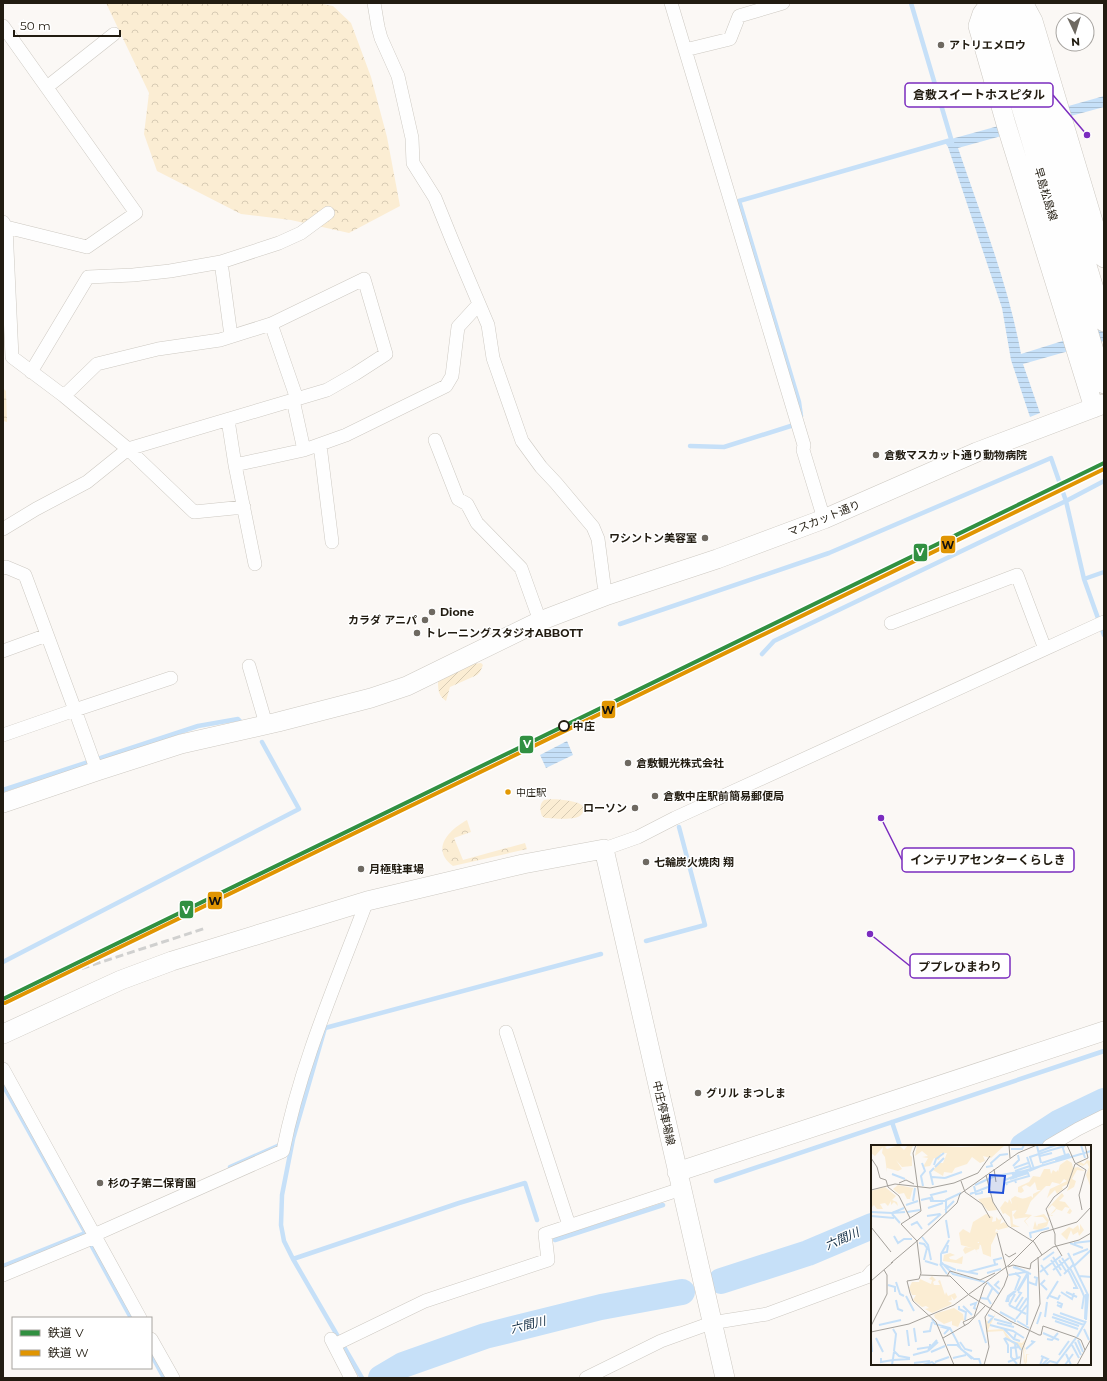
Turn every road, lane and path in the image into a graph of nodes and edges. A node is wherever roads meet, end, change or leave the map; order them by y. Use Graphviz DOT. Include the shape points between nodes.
graph roads {
  1 [pos="374,3"];
  2 [pos="671,3"];
  3 [pos="783,3"];
  4 [pos="990,3"];
  5 [pos="1008,3"];
  6 [pos="1020,3"];
  7 [pos="3,26"];
  8 [pos="114,34"];
  9 [pos="685,50"];
  10 [pos="47,87"];
  11 [pos="1025,124"];
  12 [pos="328,213"];
  13 [pos="5,224"];
  14 [pos="1104,258"];
  15 [pos="221,262"];
  16 [pos="479,304"];
  17 [pos="1104,322"];
  18 [pos="270,324"];
  19 [pos="231,336"];
  20 [pos="31,372"];
  21 [pos="1104,384"];
  22 [pos="64,396"];
  23 [pos="295,400"];
  24 [pos="1099,406"];
  25 [pos="228,420"];
  26 [pos="435,440"];
  27 [pos="320,445"];
  28 [pos="128,449"];
  29 [pos="304,450"];
  30 [pos="235,465"];
  31 [pos="244,507"];
  32 [pos="824,519"];
  33 [pos="3,529"];
  34 [pos="332,542"];
  35 [pos="255,564"];
  36 [pos="3,568"];
  37 [pos="608,595"];
  38 [pos="540,621"];
  39 [pos="891,623"];
  40 [pos="1099,625"];
  41 [pos="47,635"];
  42 [pos="1045,649"];
  43 [pos="3,651"];
  44 [pos="249,666"];
  45 [pos="171,678"];
  46 [pos="75,710"];
  47 [pos="266,724"];
  48 [pos="3,735"];
  49 [pos="94,763"];
  50 [pos="3,803"];
  51 [pos="604,848"];
  52 [pos="367,901"];
  53 [pos="1104,1031"];
  54 [pos="506,1032"];
  55 [pos="3,1034"];
  56 [pos="3,1069"];
  57 [pos="1104,1116"];
  58 [pos="1051,1145"];
  59 [pos="679,1181"];
  60 [pos="569,1225"];
  61 [pos="91,1235"];
  62 [pos="871,1272"];
  63 [pos="3,1275"];
  64 [pos="139,1317"];
  65 [pos="712,1323"];
  66 [pos="152,1341"];
  67 [pos="172,1378"];
  68 [pos="351,1378"];
  69 [pos="586,1378"];
  70 [pos="725,1378"];
  1 -- 16 [label="street" via="381,38 398,76 412,138 413,163 435,198"];
  2 -- 9 [label="street"];
  3 -- 9 [label="street" via="740,16 730,39"];
  4 -- 11 [label="street, 早島松島線"];
  5 -- 11 [label="street, 早島松島線"];
  6 -- 14 [label="street" via="1026,8 1032,21"];
  7 -- 10 [label="street"];
  8 -- 10 [label="street"];
  9 -- 32 [label="street"];
  10 -- 13 [label="street" via="136,213 87,247"];
  11 -- 17 [label="street, 早島松島線" via="1060,176"];
  11 -- 21 [label="street, 早島松島線"];
  11 -- 24 [label="street" via="1071,334"];
  12 -- 15 [label="street" via="301,233"];
  13 -- 20 [label="street" via="12,357"];
  15 -- 19 [label="street"];
  15 -- 20 [label="street" via="170,271 88,277"];
  16 -- 27 [label="street" via="458,327 452,376 446,386"];
  16 -- 37 [label="street" via="488,325 493,358 522,441 593,527 598,539 604,585"];
  18 -- 19 [label="street"];
  18 -- 23 [label="street"];
  18 -- 23 [label="street" via="364,279 386,354 327,390"];
  19 -- 22 [label="street" via="220,340 158,349 97,364"];
  20 -- 22 [label="street"];
  22 -- 28 [label="street"];
  23 -- 25 [label="street"];
  23 -- 29 [label="street"];
  24 -- 32 [label="street, マスカット通り" via="977,452"];
  25 -- 28 [label="street"];
  25 -- 30 [label="street"];
  26 -- 38 [label="street" via="458,499 467,504 477,523 521,568"];
  27 -- 29 [label="street"];
  27 -- 34 [label="street"];
  28 -- 31 [label="street" via="194,512"];
  28 -- 33 [label="street" via="87,482"];
  29 -- 30 [label="street"];
  30 -- 31 [label="street"];
  31 -- 35 [label="street"];
  32 -- 37 [label="street, マスカット通り" via="717,559"];
  36 -- 41 [label="street" via="25,575"];
  37 -- 38 [label="street, マスカット通り"];
  38 -- 47 [label="street, マスカット通り" via="407,686 371,698"];
  39 -- 42 [label="street" via="1017,575"];
  40 -- 42 [label="street"];
  41 -- 43 [label="street"];
  41 -- 46 [label="street"];
  42 -- 51 [label="street" via="638,837"];
  44 -- 47 [label="street"];
  45 -- 46 [label="street"];
  46 -- 48 [label="street"];
  46 -- 49 [label="street"];
  47 -- 49 [label="street, マスカット通り"];
  49 -- 50 [label="street, マスカット通り"];
  51 -- 52 [label="street" via="523,864"];
  51 -- 59 [label="street, 中庄停車場線"];
  52 -- 55 [label="street" via="172,961 121,980"];
  52 -- 61 [label="street" via="318,1030 301,1081 283,1151"];
  53 -- 59 [label="street"];
  54 -- 60 [label="street"];
  56 -- 61 [label="street"];
  57 -- 58 [label="street"];
  59 -- 60 [label="street"];
  59 -- 65 [label="street, 中庄停車場線"];
  60 -- 68 [label="street" via="545,1234 548,1260 425,1301 336,1342"];
  61 -- 63 [label="street"];
  61 -- 64 [label="street"];
  62 -- 65 [label="street" via="867,1277 767,1314"];
  65 -- 69 [label="street" via="661,1341"];
  65 -- 70 [label="street, 中庄停車場線"];
  66 -- 67 [label="street"];
}
